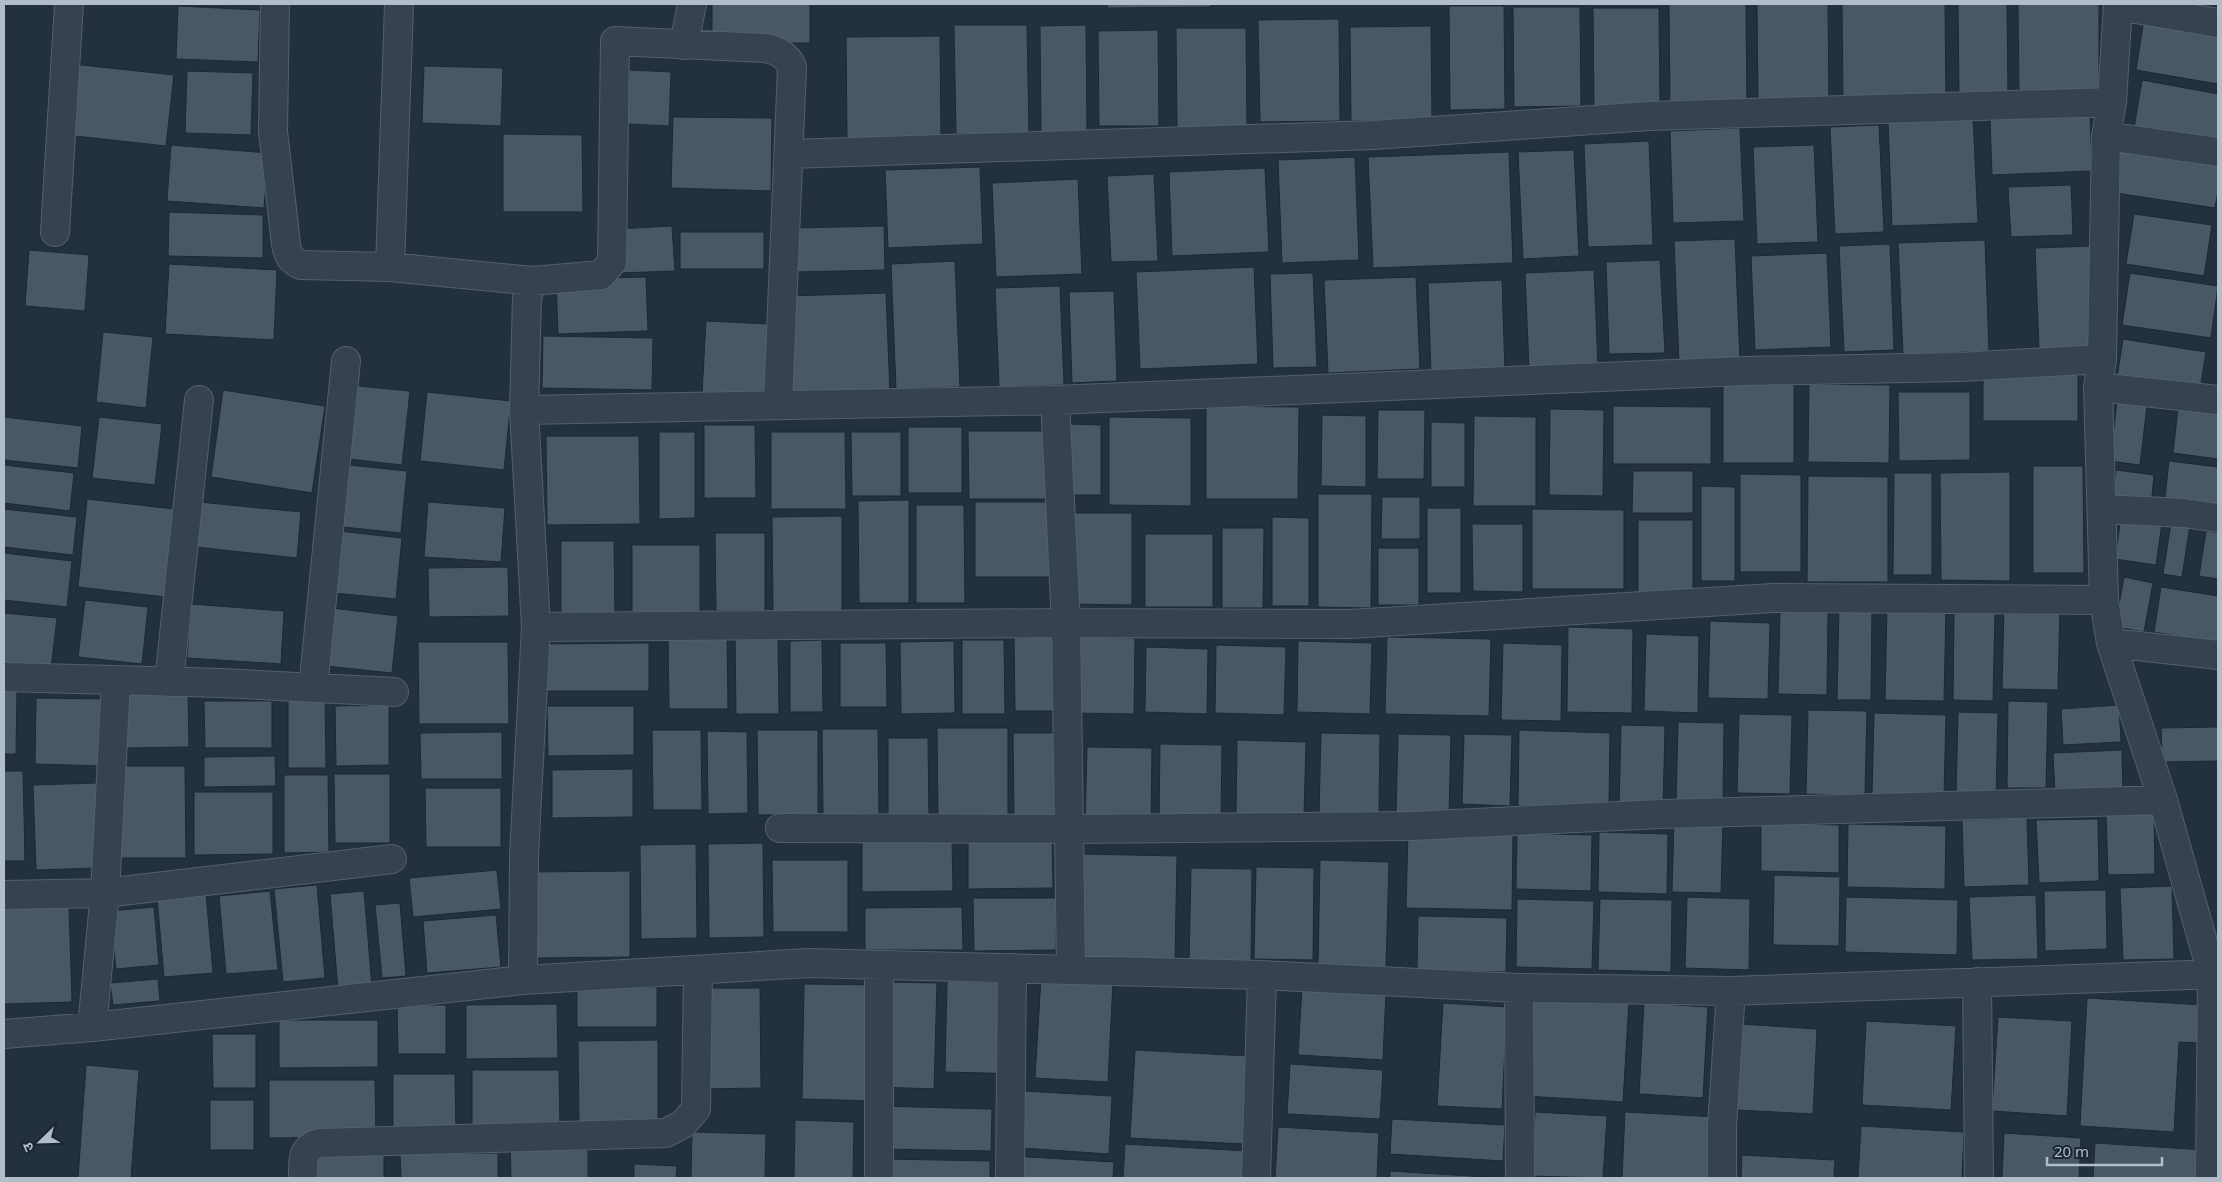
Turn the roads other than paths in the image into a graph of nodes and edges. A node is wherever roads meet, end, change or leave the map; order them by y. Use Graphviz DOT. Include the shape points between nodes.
graph roads {
  1 [pos="69,4"];
  2 [pos="275,4"];
  3 [pos="399,4"];
  4 [pos="692,4"];
  5 [pos="2118,5"];
  6 [pos="2218,23"];
  7 [pos="684,45"];
  8 [pos="2112,102"];
  9 [pos="2106,136"];
  10 [pos="2218,152"];
  11 [pos="790,154"];
  12 [pos="55,232"];
  13 [pos="390,267"];
  14 [pos="533,281"];
  15 [pos="2102,359"];
  16 [pos="346,361"];
  17 [pos="2098,388"];
  18 [pos="198,400"];
  19 [pos="1055,400"];
  20 [pos="2218,400"];
  21 [pos="778,405"];
  22 [pos="524,410"];
  23 [pos="2102,510"];
  24 [pos="2218,518"];
  25 [pos="2104,600"];
  26 [pos="1066,622"];
  27 [pos="536,627"];
  28 [pos="2111,643"];
  29 [pos="2218,655"];
  30 [pos="4,678"];
  31 [pos="116,681"];
  32 [pos="169,682"];
  33 [pos="313,688"];
  34 [pos="394,692"];
  35 [pos="2162,800"];
  36 [pos="780,828"];
  37 [pos="1070,829"];
  38 [pos="392,858"];
  39 [pos="105,893"];
  40 [pos="4,896"];
  41 [pos="879,965"];
  42 [pos="1012,968"];
  43 [pos="698,970"];
  44 [pos="1071,970"];
  45 [pos="2215,974"];
  46 [pos="1262,975"];
  47 [pos="523,980"];
  48 [pos="1977,982"];
  49 [pos="1519,988"];
  50 [pos="1731,991"];
  51 [pos="92,1027"];
  52 [pos="4,1034"];
  53 [pos="304,1178"];
  54 [pos="879,1178"];
  55 [pos="1010,1178"];
  56 [pos="1256,1178"];
  57 [pos="1520,1178"];
  58 [pos="1722,1178"];
  59 [pos="1980,1178"];
  60 [pos="2210,1178"];
  1 -- 12 [label="street"];
  2 -- 13 [label="street" via="273,131 288,254 301,265"];
  3 -- 13 [label="street"];
  4 -- 7 [label="street"];
  5 -- 6 [label="street"];
  5 -- 8 [label="street"];
  7 -- 11 [label="street" via="766,48 789,58 792,67"];
  7 -- 14 [label="street" via="615,41 612,262 601,275"];
  8 -- 9 [label="street"];
  8 -- 11 [label="street" via="1650,116 1374,135"];
  9 -- 10 [label="street"];
  9 -- 15 [label="street"];
  11 -- 21 [label="street"];
  13 -- 14 [label="street"];
  14 -- 22 [label="street" via="527,297"];
  15 -- 17 [label="street"];
  15 -- 19 [label="street"];
  16 -- 33 [label="street"];
  17 -- 20 [label="street"];
  17 -- 23 [label="street"];
  18 -- 32 [label="street"];
  19 -- 21 [label="street"];
  19 -- 26 [label="street"];
  21 -- 22 [label="street"];
  22 -- 27 [label="street"];
  23 -- 24 [label="street" via="2184,513"];
  23 -- 25 [label="street"];
  25 -- 26 [label="street" via="1774,598 1350,624"];
  25 -- 28 [label="street"];
  26 -- 27 [label="street"];
  26 -- 37 [label="street"];
  27 -- 47 [label="street" via="524,855"];
  28 -- 29 [label="street"];
  28 -- 35 [label="street"];
  30 -- 31 [label="street"];
  31 -- 32 [label="street"];
  31 -- 39 [label="street"];
  32 -- 33 [label="street"];
  33 -- 34 [label="street"];
  35 -- 37 [label="street" via="1661,814 1412,826"];
  35 -- 45 [label="street"];
  36 -- 37 [label="street"];
  37 -- 44 [label="street"];
  38 -- 39 [label="street"];
  39 -- 40 [label="street"];
  39 -- 51 [label="street"];
  41 -- 42 [label="street"];
  41 -- 43 [label="street" via="809,963"];
  41 -- 54 [label="street"];
  42 -- 44 [label="street"];
  42 -- 55 [label="street"];
  43 -- 47 [label="street"];
  43 -- 53 [label="street" via="696,1109 683,1124 666,1132 320,1143 305,1153"];
  44 -- 46 [label="street"];
  45 -- 48 [label="street"];
  45 -- 60 [label="street"];
  46 -- 49 [label="street"];
  46 -- 56 [label="street"];
  47 -- 51 [label="street"];
  48 -- 50 [label="street"];
  48 -- 59 [label="street"];
  49 -- 50 [label="street"];
  49 -- 57 [label="street"];
  50 -- 58 [label="street"];
  51 -- 52 [label="street"];
}
